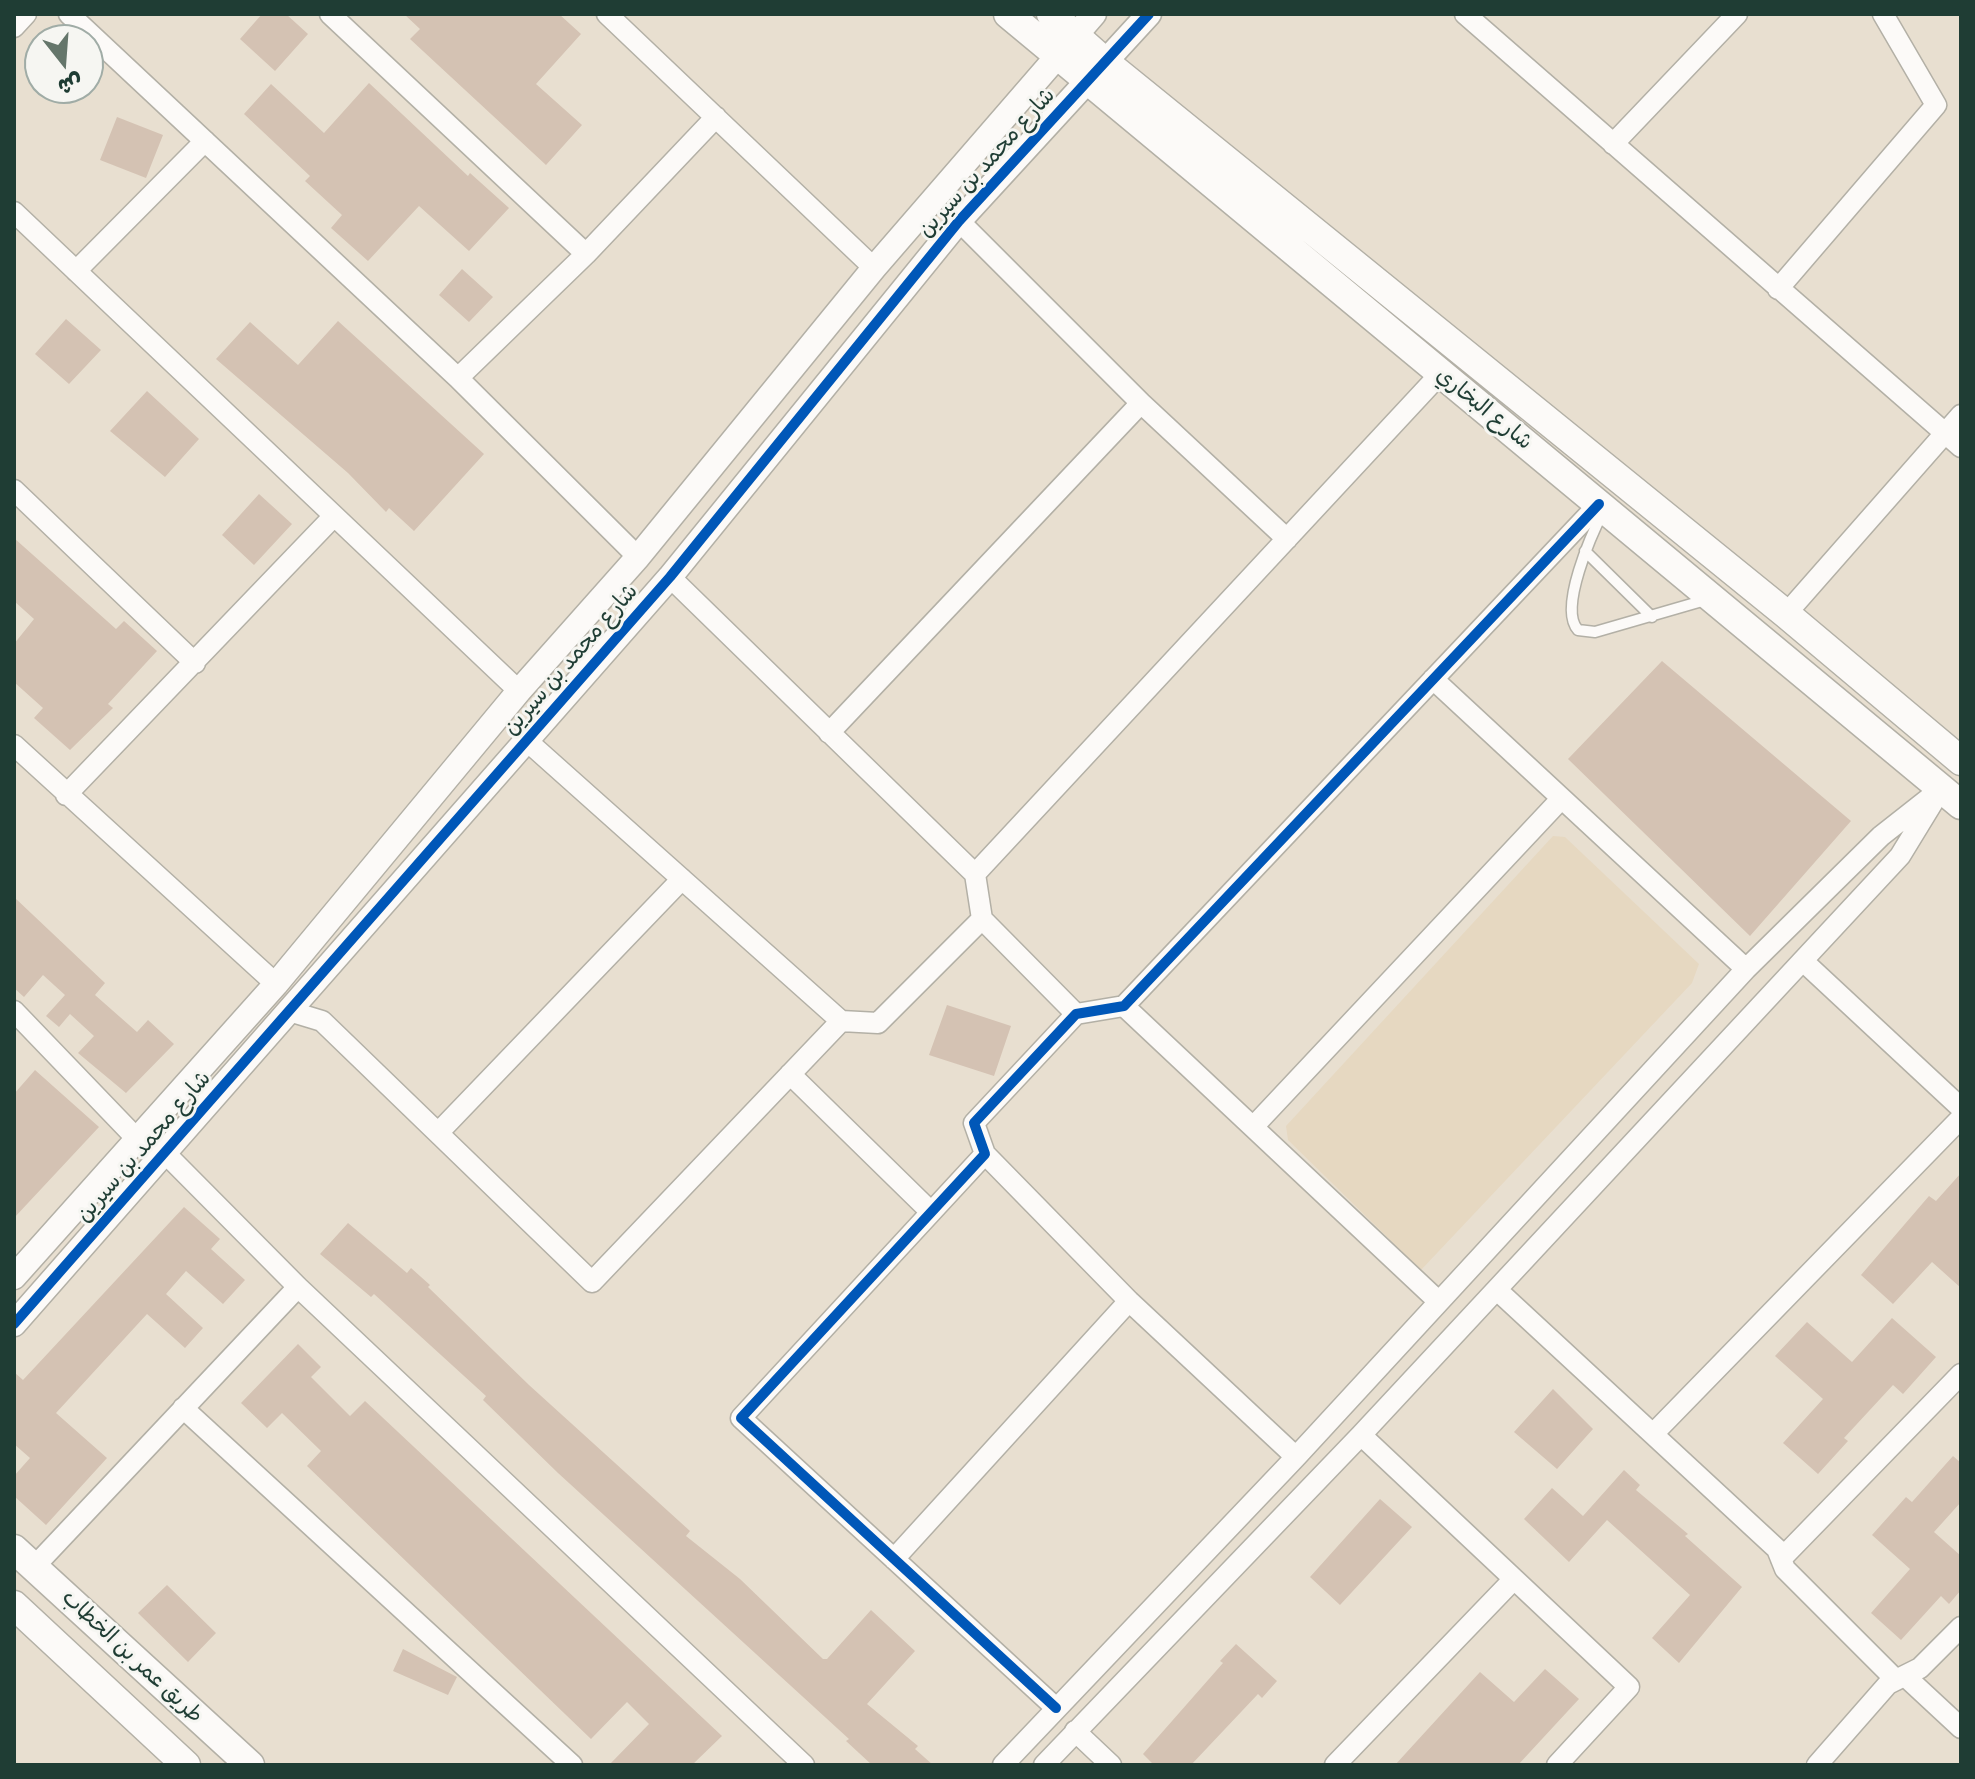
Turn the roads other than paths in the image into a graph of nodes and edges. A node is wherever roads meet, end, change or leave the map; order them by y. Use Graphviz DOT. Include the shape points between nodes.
graph roads {
  1 [pos="26,14"];
  2 [pos="69,14"];
  3 [pos="330,14"];
  4 [pos="607,14"];
  5 [pos="1008,14"];
  6 [pos="1051,14"];
  7 [pos="1149,14"];
  8 [pos="1465,14"];
  9 [pos="1737,14"];
  10 [pos="1883,14"];
  11 [pos="1488,21"];
  12 [pos="14,27"];
  13 [pos="1076,35"];
  14 [pos="1097,71"];
  15 [pos="716,117"];
  16 [pos="205,141"];
  17 [pos="1613,144"];
  18 [pos="14,212"];
  19 [pos="959,221"];
  20 [pos="586,254"];
  21 [pos="874,268"];
  22 [pos="76,271"];
  23 [pos="1778,289"];
  24 [pos="1441,373"];
  25 [pos="458,378"];
  26 [pos="1141,403"];
  27 [pos="1961,415"];
  28 [pos="1953,440"];
  29 [pos="14,490"];
  30 [pos="1602,506"];
  31 [pos="334,516"];
  32 [pos="1287,539"];
  33 [pos="1585,551"];
  34 [pos="638,557"];
  35 [pos="670,577"];
  36 [pos="1713,597"];
  37 [pos="1786,614"];
  38 [pos="1652,617"];
  39 [pos="195,663"];
  40 [pos="1433,679"];
  41 [pos="519,691"];
  42 [pos="829,733"];
  43 [pos="526,740"];
  44 [pos="14,745"];
  45 [pos="1961,761"];
  46 [pos="66,795"];
  47 [pos="1951,796"];
  48 [pos="1561,799"];
  49 [pos="975,874"];
  50 [pos="682,879"];
  51 [pos="982,919"];
  52 [pos="1803,961"];
  53 [pos="1746,969"];
  54 [pos="276,984"];
  55 [pos="1124,1006"];
  56 [pos="289,1011"];
  57 [pos="1076,1014"];
  58 [pos="841,1021"];
  59 [pos="18,1022"];
  60 [pos="790,1074"];
  61 [pos="1961,1108"];
  62 [pos="1961,1118"];
  63 [pos="1253,1127"];
  64 [pos="438,1133"];
  65 [pos="138,1140"];
  66 [pos="165,1153"];
  67 [pos="985,1154"];
  68 [pos="931,1212"];
  69 [pos="14,1277"];
  70 [pos="298,1287"];
  71 [pos="1497,1290"];
  72 [pos="1437,1300"];
  73 [pos="1129,1301"];
  74 [pos="14,1324"];
  75 [pos="1961,1374"];
  76 [pos="183,1408"];
  77 [pos="1653,1434"];
  78 [pos="1361,1435"];
  79 [pos="1296,1457"];
  80 [pos="24,1558"];
  81 [pos="894,1559"];
  82 [pos="1781,1559"];
  83 [pos="1514,1579"];
  84 [pos="14,1605"];
  85 [pos="1961,1627"];
  86 [pos="1900,1678"];
  87 [pos="1056,1708"];
  88 [pos="1961,1728"];
  89 [pos="1075,1731"];
  90 [pos="186,1765"];
  91 [pos="250,1765"];
  92 [pos="572,1765"];
  93 [pos="804,1765"];
  94 [pos="1003,1765"];
  95 [pos="1044,1765"];
  96 [pos="1111,1765"];
  97 [pos="1335,1765"];
  98 [pos="1557,1765"];
  99 [pos="1817,1765"];
  1 -- 12 [label="street"];
  2 -- 16 [label="street"];
  3 -- 20 [label="street"];
  4 -- 15 [label="street"];
  5 -- 13 [label="main road, شارع البخاري"];
  6 -- 13 [label="main road, شارع البخاري"];
  7 -- 14 [label="street, شارع محمد بن سيرين"];
  8 -- 11 [label="street"];
  9 -- 17 [label="street"];
  10 -- 23 [label="street" via="1936,105"];
  11 -- 17 [label="street"];
  13 -- 14 [label="main road, شارع البخاري"];
  13 -- 21 [label="street, شارع محمد بن سيرين"];
  14 -- 19 [label="street, شارع محمد بن سيرين"];
  14 -- 24 [label="main road, شارع البخاري"];
  14 -- 37 [label="main road, شارع البخاري"];
  15 -- 20 [label="street"];
  15 -- 21 [label="street"];
  16 -- 22 [label="street"];
  16 -- 25 [label="street"];
  17 -- 23 [label="street"];
  18 -- 22 [label="street"];
  19 -- 26 [label="street"];
  19 -- 35 [label="street, شارع محمد بن سيرين"];
  20 -- 25 [label="street"];
  21 -- 34 [label="street, شارع محمد بن سيرين"];
  22 -- 31 [label="street"];
  23 -- 28 [label="street"];
  24 -- 30 [label="main road, شارع البخاري"];
  24 -- 32 [label="street"];
  25 -- 34 [label="street"];
  26 -- 32 [label="street"];
  26 -- 42 [label="street"];
  27 -- 28 [label="street"];
  28 -- 37 [label="street"];
  29 -- 39 [label="street"];
  30 -- 33 [label="lane"];
  30 -- 36 [label="main road, شارع البخاري"];
  30 -- 40 [label="street"];
  31 -- 39 [label="street"];
  31 -- 41 [label="street"];
  32 -- 49 [label="street"];
  33 -- 38 [label="lane"];
  33 -- 38 [label="lane" via="1571,612 1574,627 1595,632"];
  34 -- 41 [label="street, شارع محمد بن سيرين"];
  35 -- 42 [label="street"];
  35 -- 43 [label="street, شارع محمد بن سيرين"];
  36 -- 38 [label="lane"];
  36 -- 47 [label="main road, شارع البخاري"];
  37 -- 45 [label="main road, شارع البخاري"];
  39 -- 46 [label="street"];
  40 -- 48 [label="street"];
  40 -- 55 [label="street"];
  41 -- 54 [label="street, شارع محمد بن سيرين"];
  42 -- 49 [label="street"];
  43 -- 50 [label="street"];
  43 -- 56 [label="street, شارع محمد بن سيرين"];
  44 -- 46 [label="street"];
  46 -- 54 [label="street"];
  47 -- 52 [label="street"];
  47 -- 53 [label="street" via="1881,836"];
  48 -- 53 [label="street"];
  48 -- 63 [label="street"];
  49 -- 51 [label="street"];
  50 -- 58 [label="street"];
  50 -- 64 [label="street"];
  51 -- 57 [label="street"];
  51 -- 58 [label="street" via="878,1023"];
  52 -- 61 [label="street"];
  52 -- 71 [label="street"];
  53 -- 72 [label="street"];
  54 -- 65 [label="street, شارع محمد بن سيرين"];
  55 -- 57 [label="street"];
  55 -- 63 [label="street"];
  56 -- 64 [label="street" via="322,1021"];
  56 -- 66 [label="street, شارع محمد بن سيرين"];
  57 -- 67 [label="street" via="974,1123"];
  58 -- 60 [label="street"];
  59 -- 65 [label="street"];
  60 -- 64 [label="street" via="592,1282"];
  60 -- 68 [label="street"];
  62 -- 77 [label="street"];
  63 -- 72 [label="street"];
  65 -- 69 [label="street, شارع محمد بن سيرين"];
  66 -- 70 [label="street"];
  66 -- 74 [label="street, شارع محمد بن سيرين"];
  67 -- 68 [label="street"];
  67 -- 73 [label="street"];
  68 -- 81 [label="street" via="741,1418"];
  70 -- 76 [label="street"];
  70 -- 93 [label="street"];
  71 -- 77 [label="street"];
  71 -- 78 [label="street"];
  72 -- 79 [label="street"];
  73 -- 79 [label="street"];
  73 -- 81 [label="street"];
  75 -- 82 [label="street"];
  76 -- 80 [label="street"];
  76 -- 92 [label="street"];
  77 -- 82 [label="street" via="1777,1549"];
  78 -- 83 [label="street"];
  78 -- 89 [label="street"];
  79 -- 87 [label="street"];
  80 -- 91 [label="main road, طريق عمر بن الخطاب"];
  81 -- 87 [label="street"];
  82 -- 86 [label="street" via="1785,1569"];
  83 -- 97 [label="street"];
  83 -- 98 [label="street" via="1629,1687"];
  84 -- 90 [label="main road, طريق عمر بن الخطاب"];
  85 -- 86 [label="street" via="1920,1668"];
  86 -- 88 [label="street"];
  86 -- 99 [label="street" via="1888,1684"];
  87 -- 94 [label="street"];
  89 -- 95 [label="street"];
  89 -- 96 [label="street"];
}
